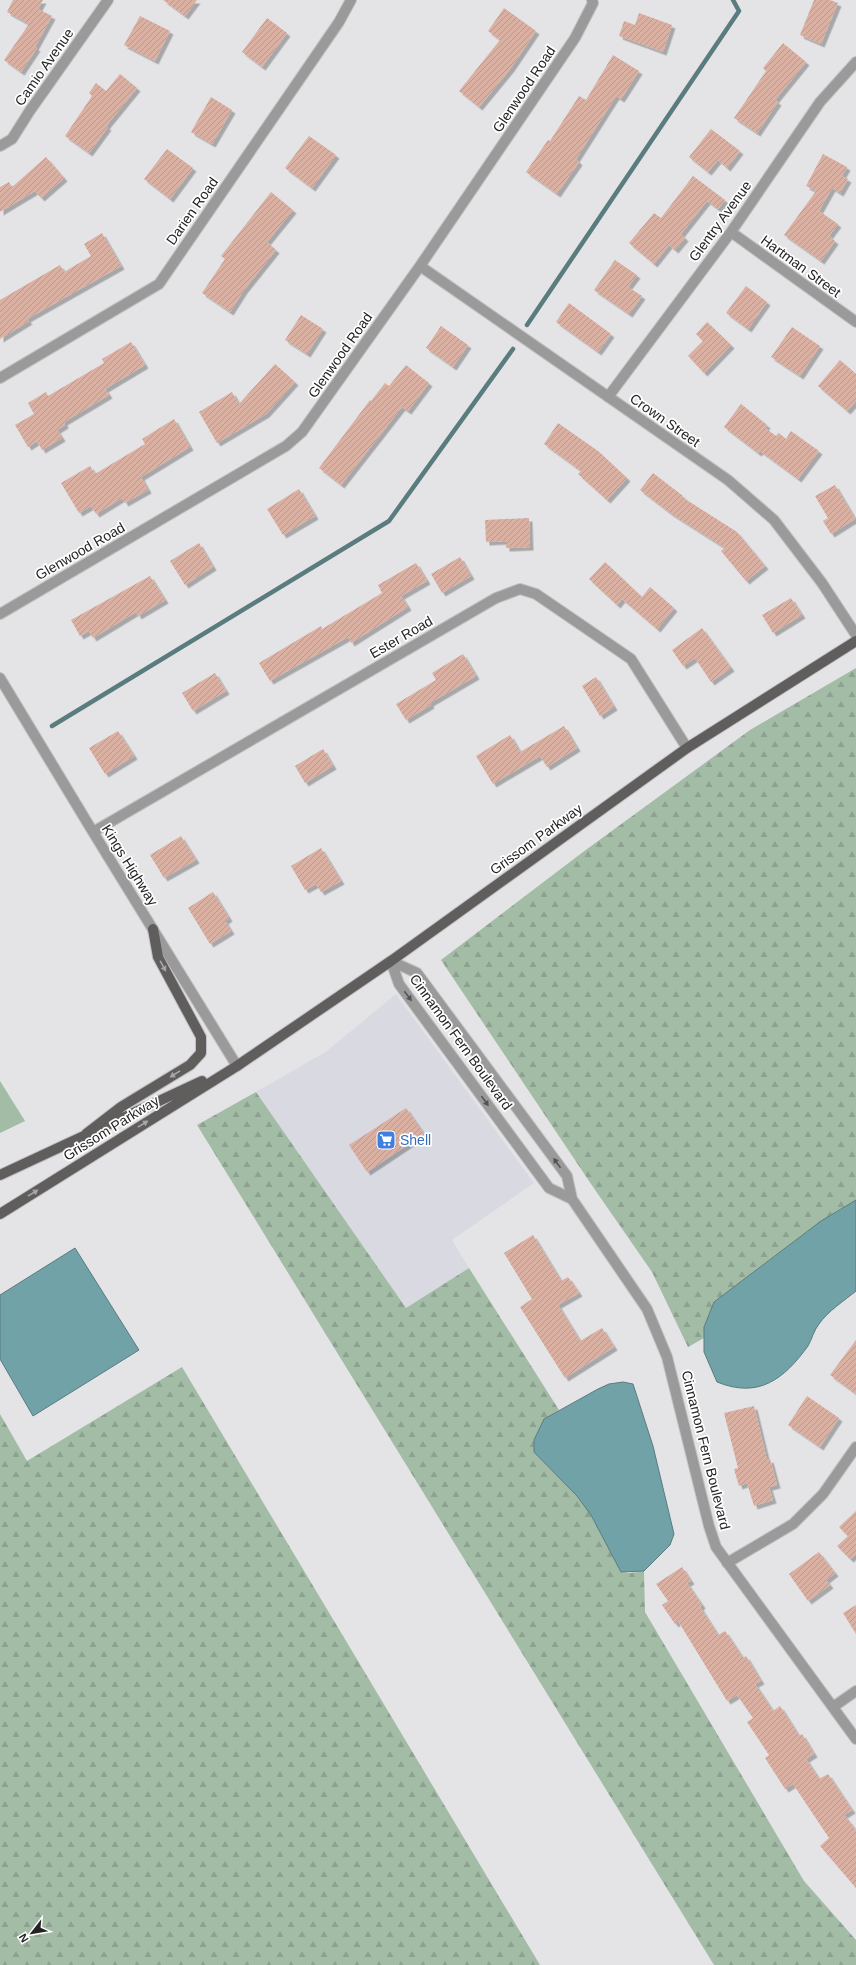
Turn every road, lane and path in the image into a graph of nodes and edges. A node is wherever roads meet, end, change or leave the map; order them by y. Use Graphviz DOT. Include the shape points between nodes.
graph roads {
  1 [pos="108,0"];
  2 [pos="351,0"];
  3 [pos="592,0"];
  4 [pos="856,62"];
  5 [pos="0,146"];
  6 [pos="730,232"];
  7 [pos="420,266"];
  8 [pos="856,322"];
  9 [pos="0,378"];
  10 [pos="608,397"];
  11 [pos="0,614"];
  12 [pos="856,635"];
  13 [pos="856,642"];
  14 [pos="0,678"];
  15 [pos="687,748"];
  16 [pos="93,832"];
  17 [pos="153,929"];
  18 [pos="391,961"];
  19 [pos="237,1066"];
  20 [pos="86,1134"];
  21 [pos="0,1175"];
  22 [pos="572,1198"];
  23 [pos="0,1214"];
  24 [pos="856,1447"];
  25 [pos="727,1563"];
  26 [pos="856,1691"];
  27 [pos="833,1707"];
  28 [pos="856,1739"];
  1 -- 5 [label="street, Camio Avenue" via="12,139"];
  2 -- 9 [label="street, Darien Road" via="339,22 159,284"];
  3 -- 7 [label="street, Glenwood Road" via="593,3 575,38"];
  4 -- 6 [label="street, Glentry Avenue" via="820,102"];
  6 -- 8 [label="street, Hartman Street"];
  6 -- 10 [label="street, Glentry Avenue"];
  7 -- 10 [label="street, Crown Street"];
  7 -- 11 [label="street, Glenwood Road" via="302,432 286,446"];
  10 -- 12 [label="street, Crown Street" via="728,480 774,520 822,583"];
  13 -- 15 [label="main road, Grissom Parkway"];
  14 -- 16 [label="street, Kings Highway"];
  15 -- 16 [label="street, Ester Road" via="631,659 536,594 520,589 496,598"];
  15 -- 18 [label="main road, Grissom Parkway"];
  16 -- 17 [label="street, Kings Highway"];
  17 -- 19 [label="street, Kings Highway"];
  17 -- 20 [label="main road, one-way" via="158,957 201,1037 201,1053 190,1065 121,1107"];
  18 -- 19 [label="main road, Grissom Parkway"];
  18 -- 22 [label="street, Cinnamon Fern Boulevard, one-way" via="399,984 549,1188"];
  22 -- 18 [label="street, Cinnamon Fern Boulevard, one-way" via="567,1176 417,974"];
  19 -- 20 [label="main road, Grissom Parkway"];
  23 -- 19 [label="main road, Grissom Parkway, one-way"];
  20 -- 21 [label="main road, Grissom Parkway"];
  22 -- 25 [label="street, Cinnamon Fern Boulevard" via="647,1309 667,1357 709,1526 716,1547"];
  24 -- 25 [label="street" via="823,1494 793,1524"];
  25 -- 27 [label="street, Cinnamon Fern Boulevard"];
  26 -- 27 [label="street"];
  27 -- 28 [label="street, Cinnamon Fern Boulevard"];
}
